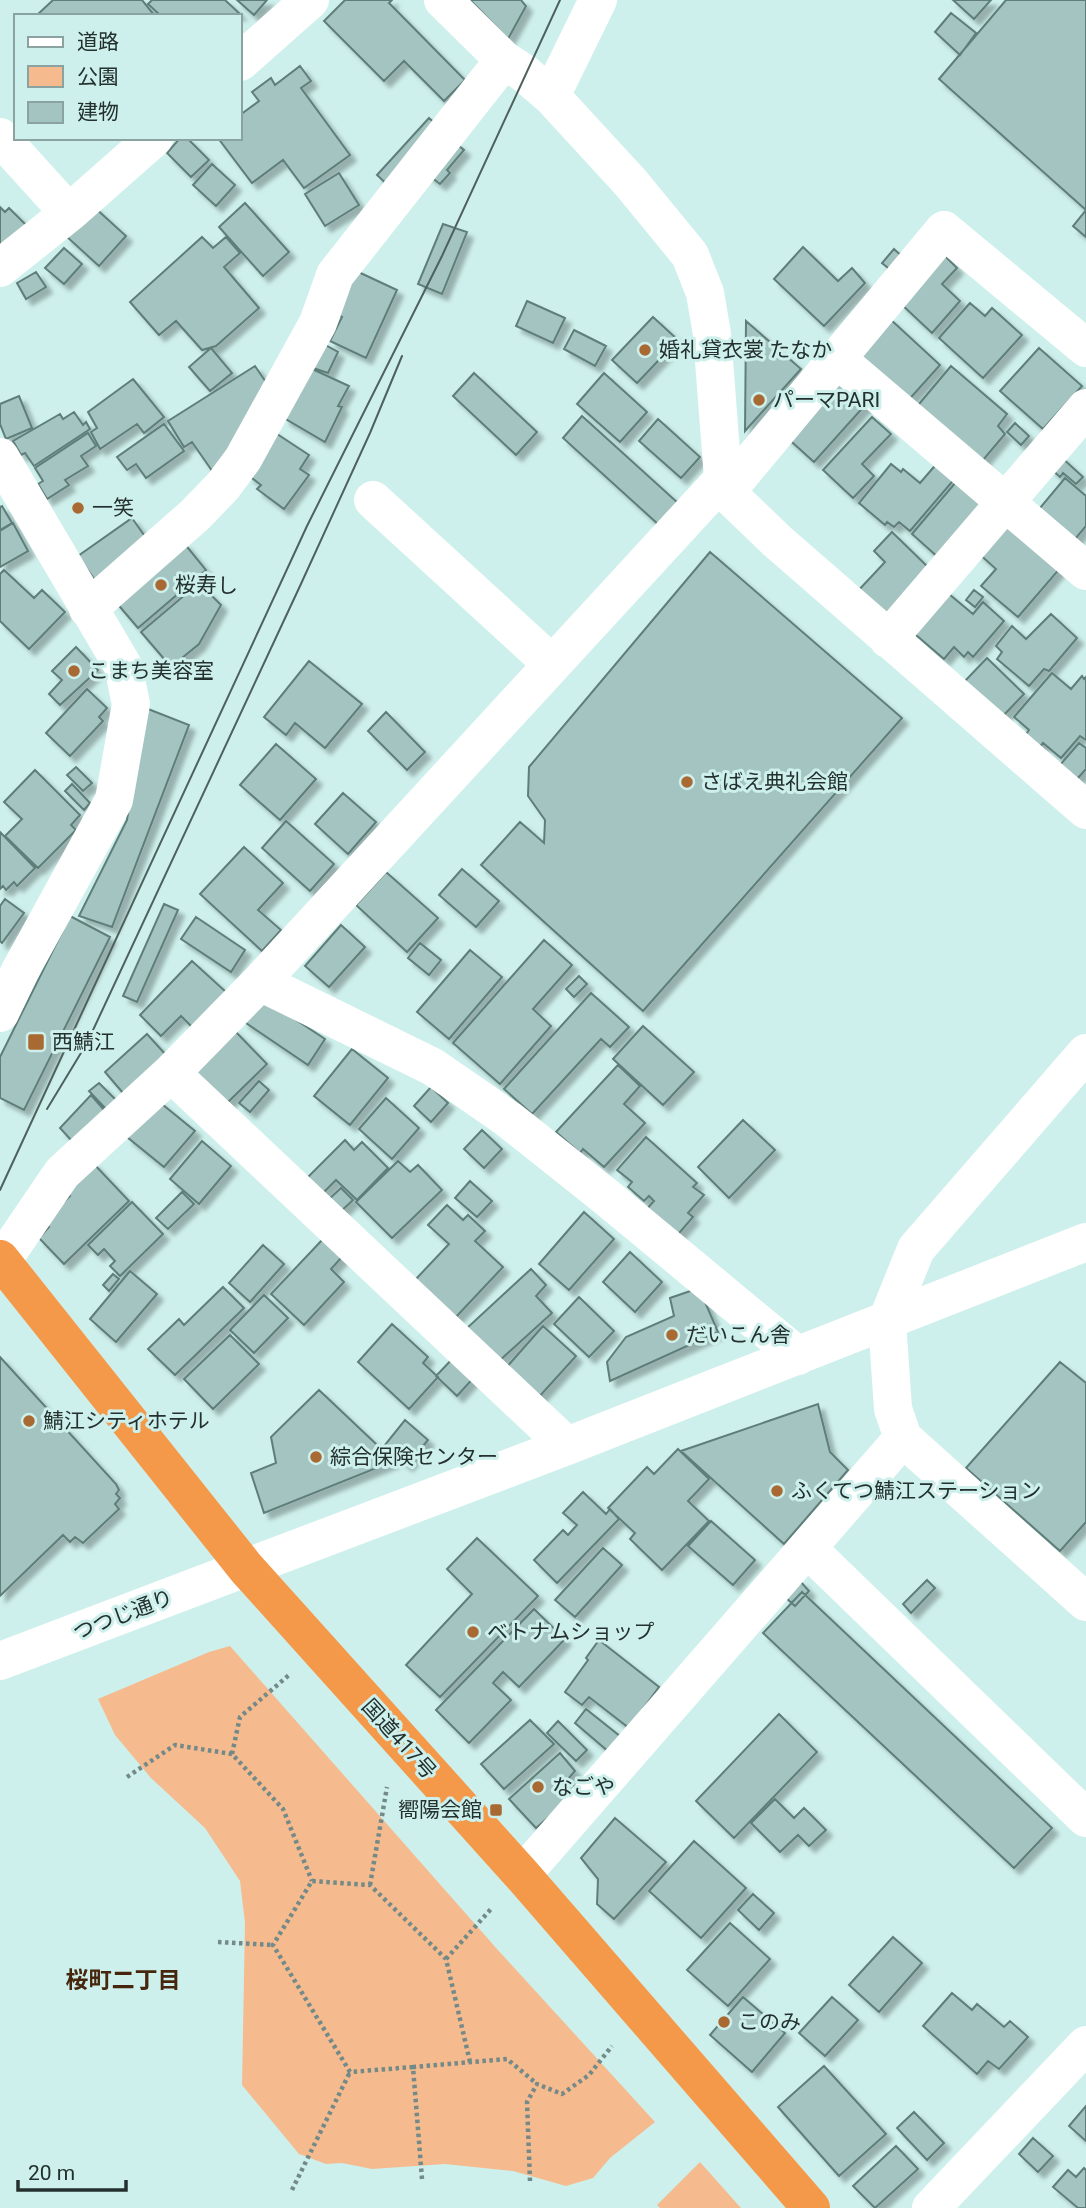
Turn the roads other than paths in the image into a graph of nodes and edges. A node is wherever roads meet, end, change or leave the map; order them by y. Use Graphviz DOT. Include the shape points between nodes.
graph roads {
  1 [pos="310,0"];
  2 [pos="443,0"];
  3 [pos="598,0"];
  4 [pos="242,60"];
  5 [pos="504,60"];
  6 [pos="551,96"];
  7 [pos="0,137"];
  8 [pos="152,140"];
  9 [pos="69,214"];
  10 [pos="0,268"];
  11 [pos="1086,348"];
  12 [pos="836,358"];
  13 [pos="1086,408"];
  14 [pos="0,457"];
  15 [pos="724,485"];
  16 [pos="373,500"];
  17 [pos="1006,502"];
  18 [pos="1086,570"];
  19 [pos="88,609"];
  20 [pos="888,639"];
  21 [pos="552,664"];
  22 [pos="1086,810"];
  23 [pos="10,961"];
  24 [pos="260,982"];
  25 [pos="0,1013"];
  26 [pos="1086,1053"];
  27 [pos="171,1073"];
  28 [pos="1086,1242"];
  29 [pos="1,1262"];
  30 [pos="887,1321"];
  31 [pos="798,1356"];
  32 [pos="903,1438"];
  33 [pos="568,1446"];
  34 [pos="807,1548"];
  35 [pos="246,1568"];
  36 [pos="1086,1602"];
  37 [pos="0,1661"];
  38 [pos="1086,1818"];
  39 [pos="522,1875"];
  40 [pos="1085,2048"];
  41 [pos="811,2208"];
  42 [pos="932,2208"];
  1 -- 4 [label="street"];
  2 -- 5 [label="street"];
  3 -- 6 [label="street"];
  5 -- 6 [label="street"];
  5 -- 19 [label="street" via="335,275 318,323 243,459 223,486"];
  6 -- 15 [label="street" via="690,255 705,293 712,334"];
  7 -- 9 [label="street"];
  8 -- 9 [label="street"];
  9 -- 10 [label="street"];
  11 -- 12 [label="street" via="944,230"];
  12 -- 15 [label="street"];
  12 -- 17 [label="street"];
  13 -- 17 [label="street"];
  14 -- 19 [label="street"];
  15 -- 20 [label="street" via="777,541"];
  15 -- 21 [label="street"];
  16 -- 21 [label="street"];
  17 -- 18 [label="street"];
  17 -- 20 [label="street"];
  19 -- 23 [label="street" via="123,666 131,704 114,800"];
  20 -- 22 [label="street"];
  21 -- 24 [label="street"];
  23 -- 25 [label="street"];
  24 -- 27 [label="street"];
  24 -- 31 [label="street" via="433,1067 605,1196"];
  26 -- 30 [label="street" via="916,1250"];
  27 -- 29 [label="street" via="62,1173"];
  27 -- 33 [label="street"];
  28 -- 30 [label="street, つつじ通り"];
  29 -- 35 [label="highway, 国道417号"];
  30 -- 31 [label="street, つつじ通り"];
  30 -- 32 [label="street" via="893,1409"];
  31 -- 33 [label="street, つつじ通り"];
  32 -- 34 [label="street"];
  32 -- 36 [label="street"];
  33 -- 35 [label="street, つつじ通り"];
  34 -- 38 [label="street"];
  34 -- 39 [label="street"];
  35 -- 37 [label="street, つつじ通り"];
  35 -- 39 [label="highway, 国道417号"];
  39 -- 41 [label="highway, 国道417号"];
  40 -- 42 [label="street"];
}
